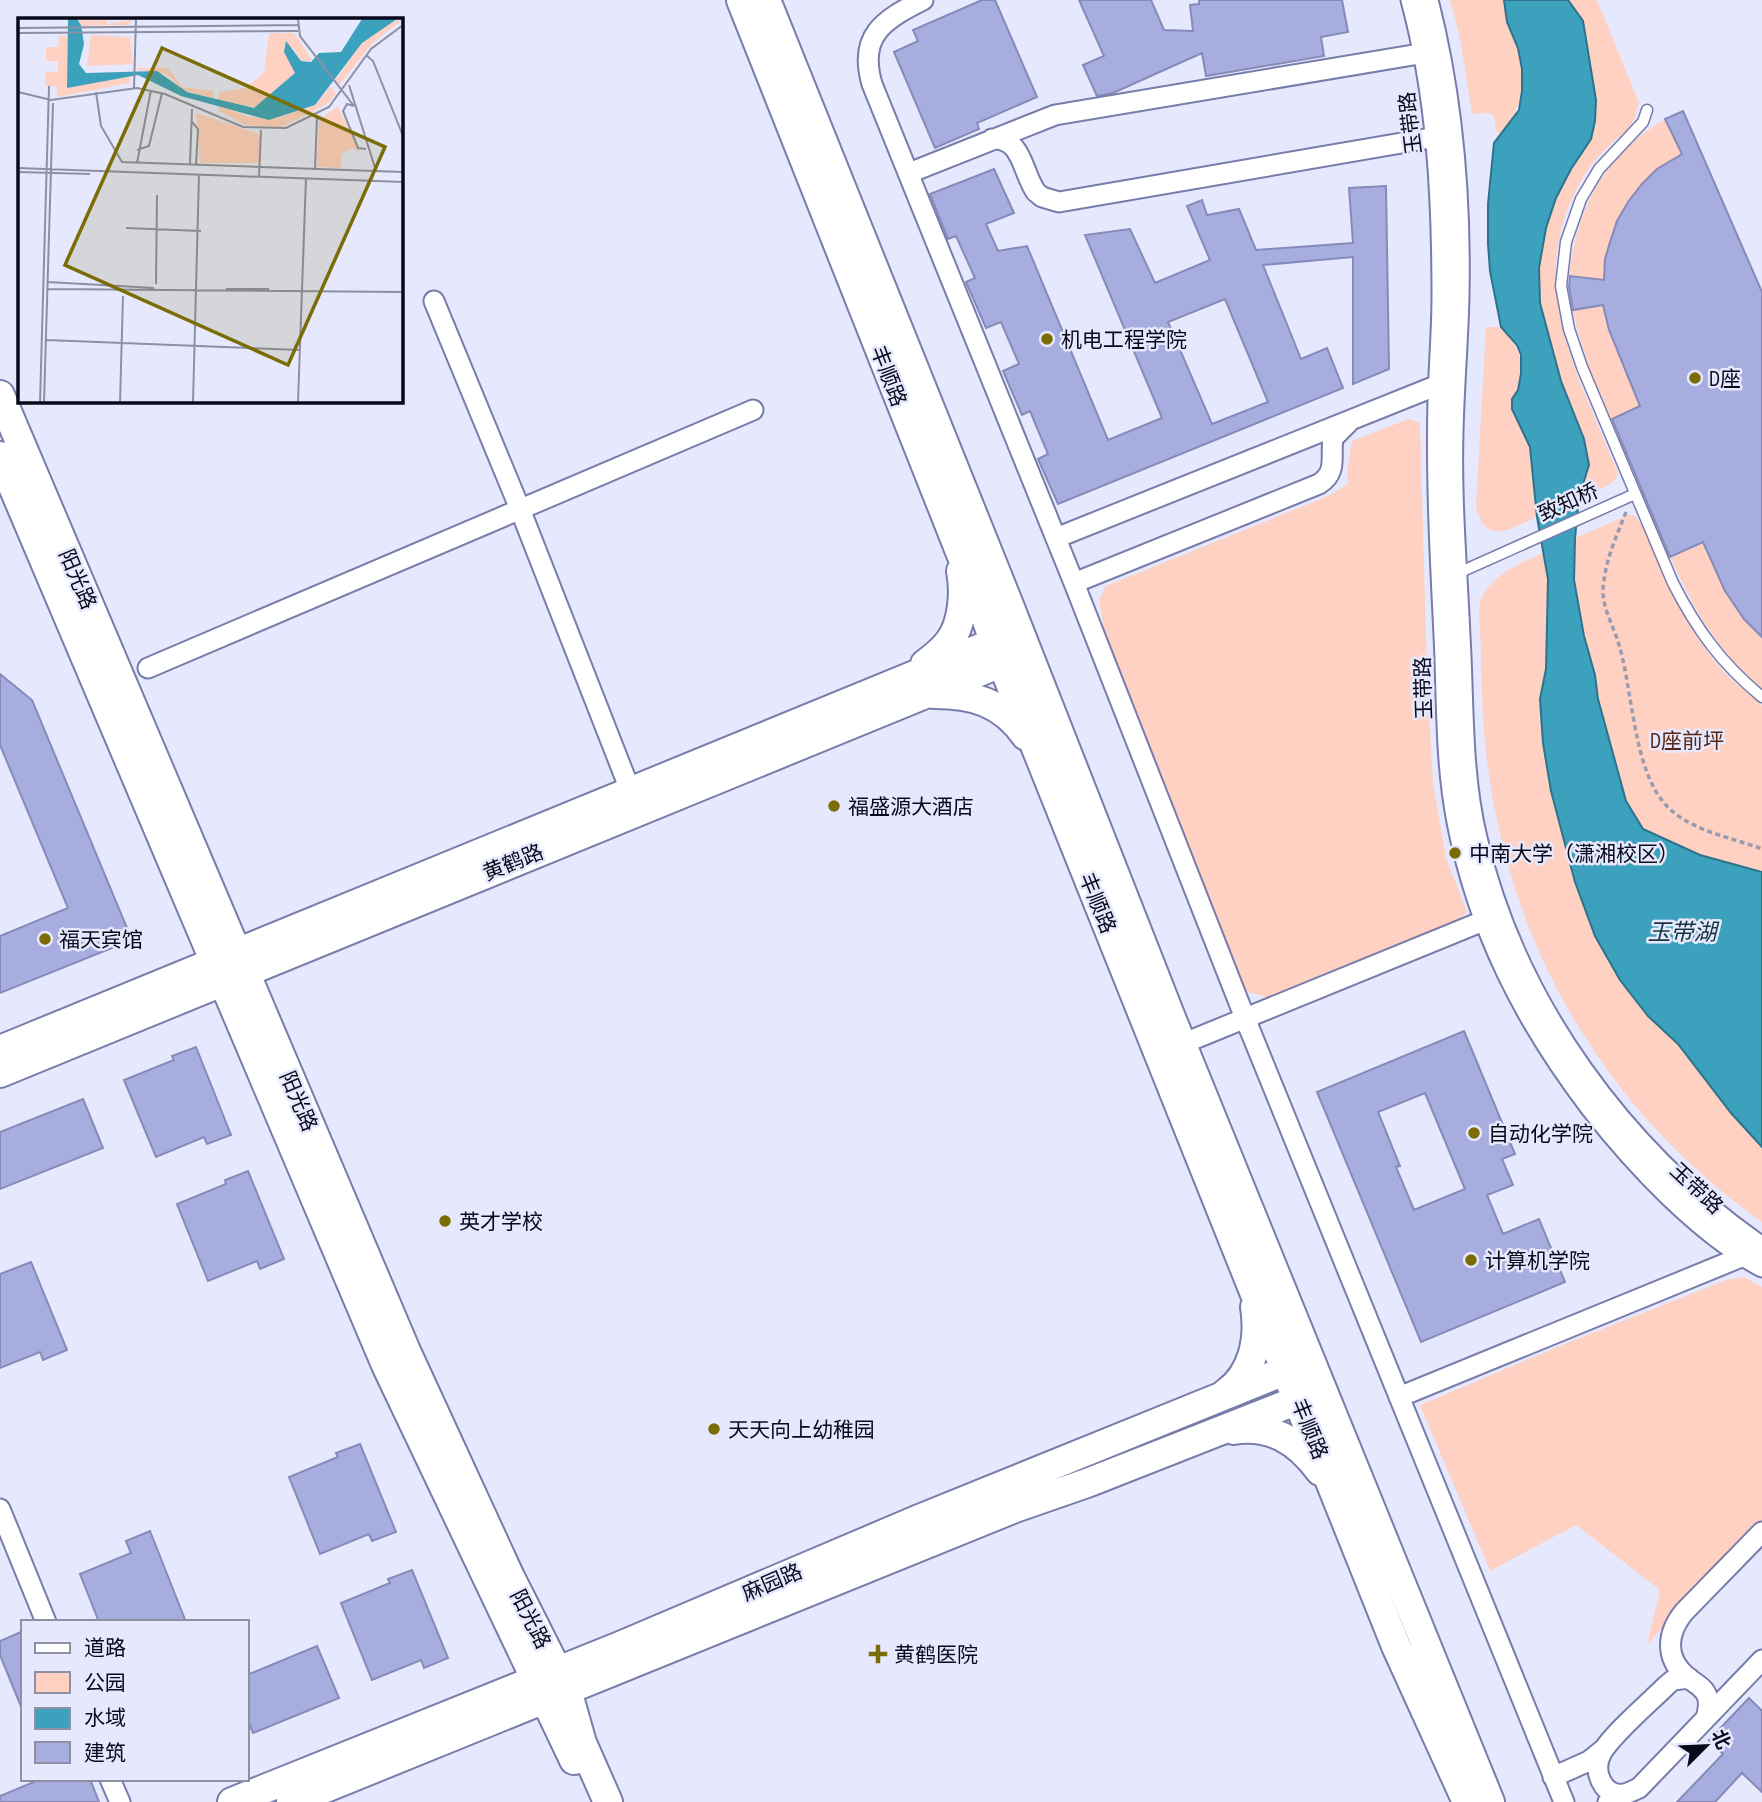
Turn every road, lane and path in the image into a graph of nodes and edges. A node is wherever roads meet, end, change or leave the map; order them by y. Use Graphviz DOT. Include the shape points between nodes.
graph roads {
  1 [pos="741,0"];
  2 [pos="766,0"];
  3 [pos="922,0"];
  4 [pos="1411,0"];
  5 [pos="1428,0"];
  6 [pos="1432,52"];
  7 [pos="1647,110"];
  8 [pos="1038,120"];
  9 [pos="1445,136"];
  10 [pos="992,139"];
  11 [pos="1020,156"];
  12 [pos="909,173"];
  13 [pos="435,301"];
  14 [pos="1438,385"];
  15 [pos="0,395"];
  16 [pos="753,410"];
  17 [pos="1352,421"];
  18 [pos="1303,440"];
  19 [pos="1332,455"];
  20 [pos="0,456"];
  21 [pos="1635,494"];
  22 [pos="520,509"];
  23 [pos="954,538"];
  24 [pos="1056,538"];
  25 [pos="1449,578"];
  26 [pos="1074,583"];
  27 [pos="1011,647"];
  28 [pos="148,668"];
  29 [pos="894,695"];
  30 [pos="1762,697"];
  31 [pos="1041,760"];
  32 [pos="635,801"];
  33 [pos="1762,849"];
  34 [pos="1492,918"];
  35 [pos="230,967"];
  36 [pos="1245,1018"];
  37 [pos="1182,1044"];
  38 [pos="0,1050"];
  39 [pos="0,1073"];
  40 [pos="1762,1248"];
  41 [pos="1743,1257"];
  42 [pos="1762,1267"];
  43 [pos="1244,1268"];
  44 [pos="1299,1365"];
  45 [pos="1311,1395"];
  46 [pos="1399,1397"];
  47 [pos="1216,1398"];
  48 [pos="1207,1436"];
  49 [pos="1334,1490"];
  50 [pos="0,1509"];
  51 [pos="1762,1532"];
  52 [pos="45,1620"];
  53 [pos="1671,1651"];
  54 [pos="1762,1660"];
  55 [pos="1693,1681"];
  56 [pos="1741,1682"];
  57 [pos="551,1685"];
  58 [pos="1667,1685"];
  59 [pos="1706,1718"];
  60 [pos="1605,1748"];
  61 [pos="1553,1777"];
  62 [pos="111,1781"];
  63 [pos="1631,1792"];
  64 [pos="120,1802"];
  65 [pos="232,1802"];
  66 [pos="291,1802"];
  67 [pos="593,1802"];
  68 [pos="608,1802"];
  69 [pos="1467,1802"];
  70 [pos="1490,1802"];
  71 [pos="1564,1802"];
  72 [pos="1608,1802"];
  1 -- 23 [label="main road, 丰顺路"];
  2 -- 27 [label="main road"];
  3 -- 12 [label="street" via="886,21 869,43 867,56 872,84"];
  4 -- 6 [label="street, 玉带路"];
  5 -- 6 [label="street"];
  6 -- 8 [label="street"];
  6 -- 9 [label="street, 玉带路"];
  7 -- 21 [label="lane" via="1643,122 1599,169 1581,199 1566,242 1561,286 1582,367"];
  8 -- 10 [label="street"];
  8 -- 11 [label="street" via="1021,136"];
  9 -- 11 [label="street" via="1059,202 1036,192"];
  9 -- 14 [label="street, 玉带路"];
  9 -- 25 [label="street" via="1459,233"];
  10 -- 11 [label="street" via="1006,140"];
  10 -- 12 [label="street"];
  12 -- 24 [label="street"];
  13 -- 22 [label="street"];
  14 -- 17 [label="street"];
  14 -- 25 [label="street, 玉带路" via="1437,495"];
  15 -- 35 [label="main road, 阳光路"];
  16 -- 22 [label="street"];
  17 -- 18 [label="street"];
  17 -- 19 [label="street" via="1333,438"];
  18 -- 19 [label="street" via="1319,438"];
  18 -- 24 [label="street"];
  19 -- 26 [label="street" via="1331,474 1319,484"];
  20 -- 35 [label="main road, 阳光路"];
  21 -- 25 [label="lane, 致知桥"];
  21 -- 30 [label="lane" via="1687,611 1720,658"];
  21 -- 33 [label="path" via="1615,535 1603,591 1620,646 1640,751 1664,804 1683,819"];
  22 -- 28 [label="street"];
  22 -- 32 [label="street"];
  23 -- 27 [label="main road, 丰顺路"];
  23 -- 29 [label="main road" via="963,584 958,623 950,640"];
  24 -- 26 [label="street"];
  25 -- 34 [label="street, 玉带路" via="1446,708 1456,820"];
  26 -- 36 [label="street"];
  27 -- 29 [label="main road, 黄鹤路"];
  27 -- 31 [label="main road, 丰顺路"];
  27 -- 37 [label="main road"];
  29 -- 31 [label="main road" via="961,694 984,700 1021,729"];
  29 -- 32 [label="main road, 黄鹤路"];
  31 -- 43 [label="main road, 丰顺路"];
  32 -- 35 [label="main road, 黄鹤路"];
  34 -- 36 [label="street"];
  34 -- 40 [label="street" via="1591,1081 1622,1121 1692,1193"];
  34 -- 41 [label="street, 玉带路" via="1504,972 1573,1084 1606,1128 1670,1195"];
  35 -- 38 [label="main road"];
  35 -- 39 [label="main road, 黄鹤路"];
  35 -- 57 [label="main road, 阳光路" via="386,1365"];
  36 -- 37 [label="street"];
  36 -- 46 [label="street"];
  37 -- 44 [label="main road"];
  40 -- 41 [label="street"];
  41 -- 42 [label="street, 玉带路"];
  41 -- 46 [label="street"];
  43 -- 44 [label="main road, 丰顺路"];
  43 -- 47 [label="main road" via="1257,1321 1255,1348 1239,1383"];
  44 -- 45 [label="main road, 丰顺路"];
  44 -- 47 [label="main road, 麻园路"];
  45 -- 48 [label="main road"];
  45 -- 49 [label="main road, 丰顺路"];
  45 -- 70 [label="main road"];
  46 -- 61 [label="street"];
  47 -- 57 [label="main road, 麻园路" via="917,1520"];
  48 -- 49 [label="main road" via="1244,1429 1282,1434 1313,1461"];
  48 -- 57 [label="main road"];
  49 -- 69 [label="main road, 丰顺路" via="1396,1646"];
  50 -- 52 [label="street"];
  51 -- 53 [label="street" via="1674,1624"];
  53 -- 55 [label="street" via="1676,1665"];
  53 -- 58 [label="lane"];
  54 -- 56 [label="street"];
  55 -- 56 [label="street" via="1717,1690"];
  55 -- 58 [label="street" via="1673,1680"];
  55 -- 59 [label="street" via="1709,1700"];
  56 -- 59 [label="street"];
  57 -- 65 [label="main road, 麻园路"];
  57 -- 66 [label="main road"];
  57 -- 67 [label="main road, 阳光路" via="570,1750"];
  57 -- 68 [label="main road, 阳光路"];
  58 -- 60 [label="street"];
  59 -- 63 [label="street"];
  60 -- 61 [label="street" via="1589,1761"];
  60 -- 63 [label="street" via="1598,1766 1603,1785 1618,1795"];
  61 -- 71 [label="street"];
  62 -- 64 [label="street"];
  63 -- 72 [label="street"];
}
